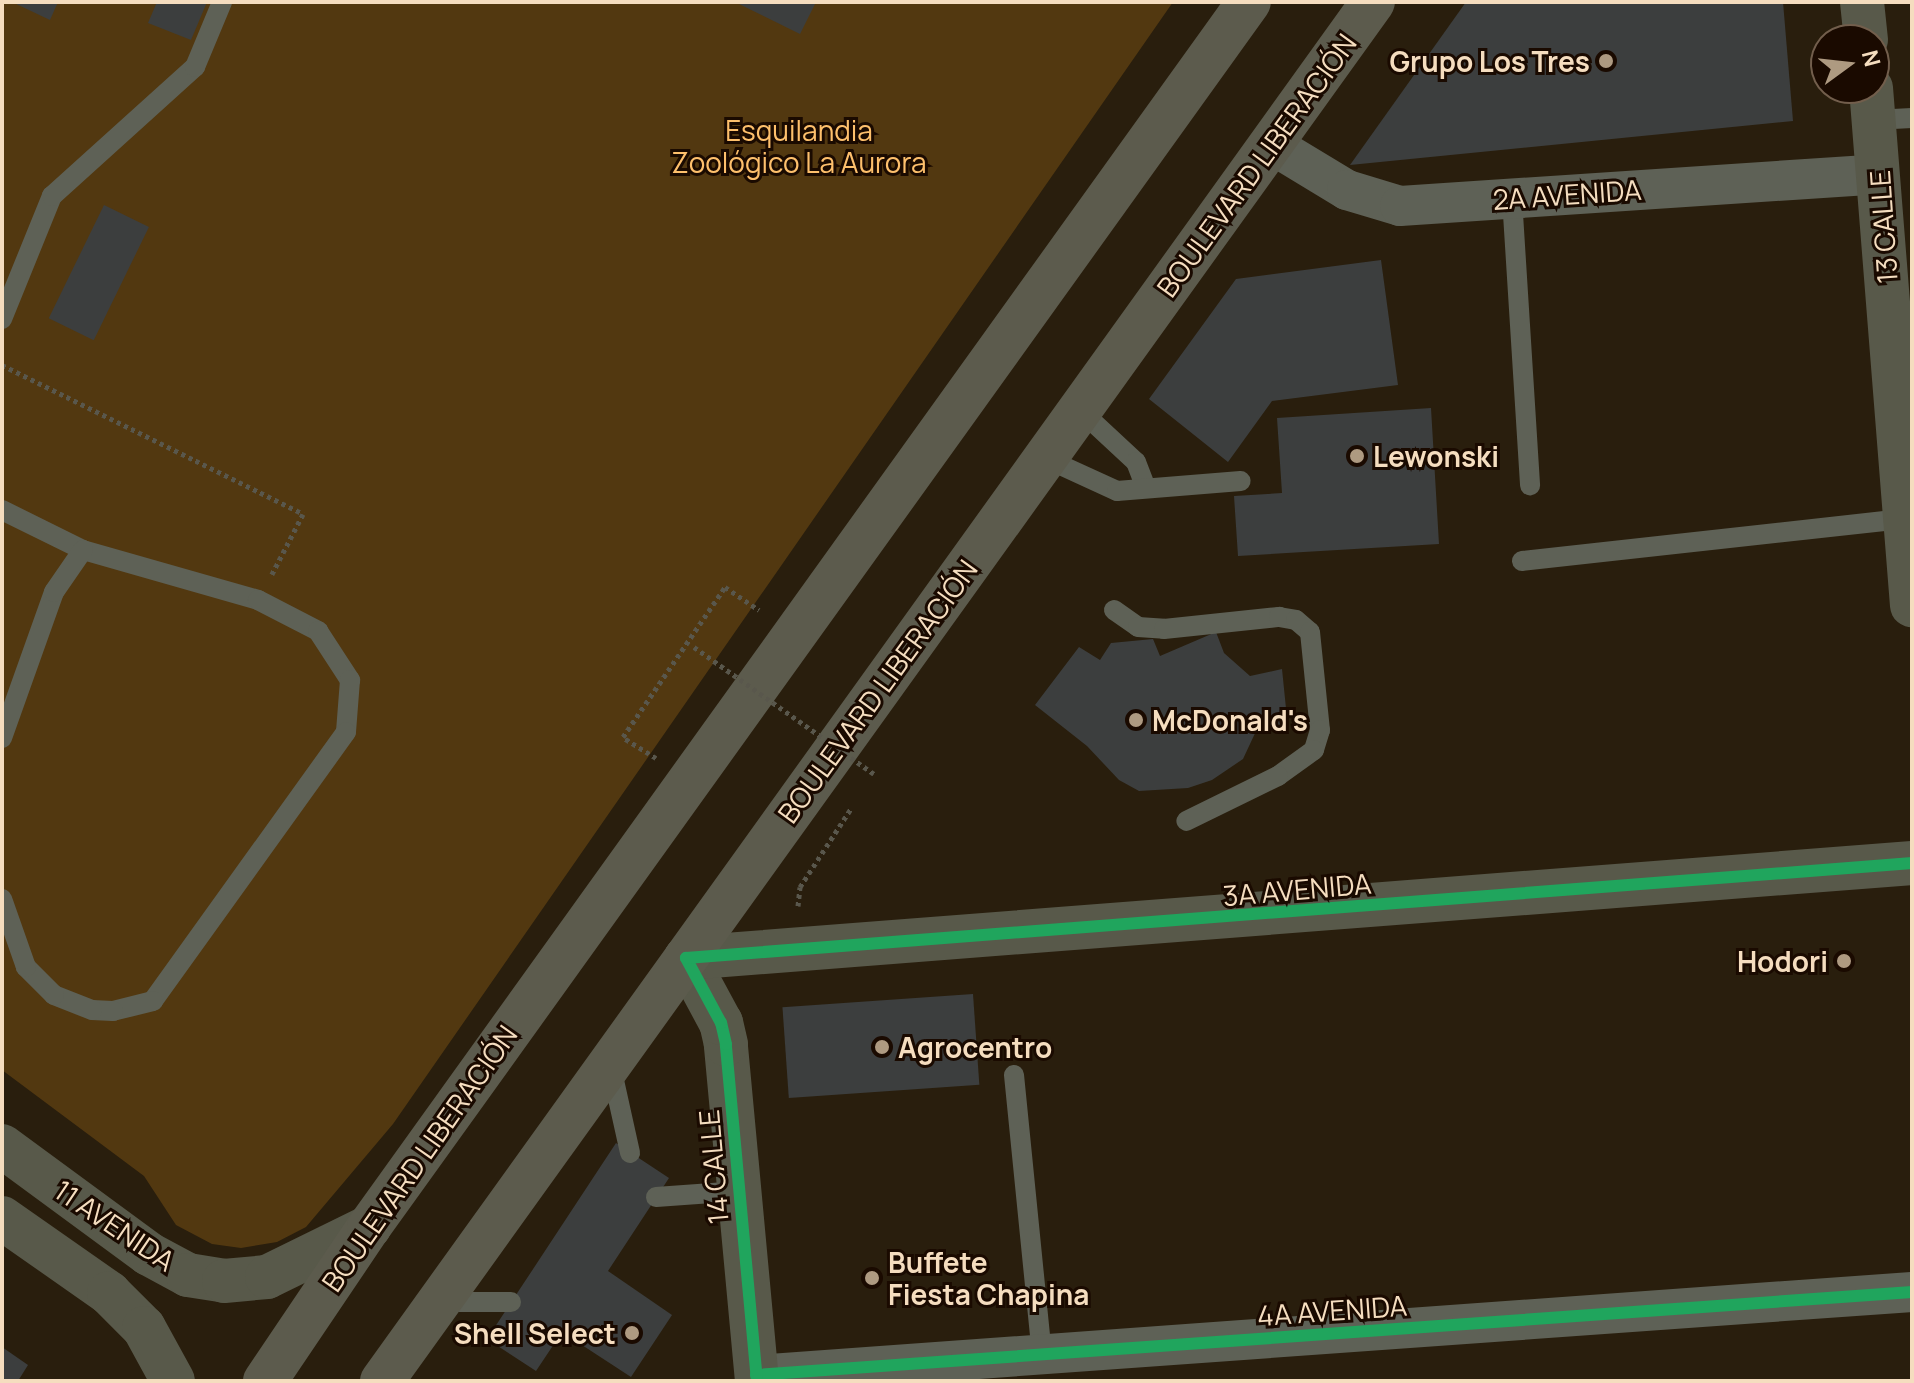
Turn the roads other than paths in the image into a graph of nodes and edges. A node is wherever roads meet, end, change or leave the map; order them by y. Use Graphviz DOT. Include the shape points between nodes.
graph roads {
  1 [pos="222,2"];
  2 [pos="1249,2"];
  3 [pos="1373,2"];
  4 [pos="1862,2"];
  5 [pos="1864,24"];
  6 [pos="1886,108"];
  7 [pos="1271,144"];
  8 [pos="1879,174"];
  9 [pos="1512,198"];
  10 [pos="2,319"];
  11 [pos="1080,410"];
  12 [pos="1045,458"];
  13 [pos="1241,481"];
  14 [pos="1145,485"];
  15 [pos="1530,485"];
  16 [pos="2,510"];
  17 [pos="1905,519"];
  18 [pos="83,550"];
  19 [pos="1522,561"];
  20 [pos="1912,605"];
  21 [pos="1114,610"];
  22 [pos="2,738"];
  23 [pos="1186,821"];
  24 [pos="1912,863"];
  25 [pos="2,899"];
  26 [pos="686,958"];
  27 [pos="610,1063"];
  28 [pos="1014,1075"];
  29 [pos="2,1146"];
  30 [pos="630,1153"];
  31 [pos="740,1191"];
  32 [pos="656,1197"];
  33 [pos="2,1218"];
  34 [pos="369,1227"];
  35 [pos="1912,1292"];
  36 [pos="439,1302"];
  37 [pos="511,1302"];
  38 [pos="1042,1355"];
  39 [pos="390,1378"];
  40 [pos="756,1378"];
  41 [pos="173,1381"];
  42 [pos="265,1381"];
  1 -- 10 [label="lane" via="195,67 52,196"];
  2 -- 34 [label="highway, BOULEVARD LIBERACIÓN"];
  3 -- 7 [label="highway, BOULEVARD LIBERACIÓN"];
  4 -- 5 [label="street"];
  6 -- 8 [label="street, 13 CALLE"];
  7 -- 9 [label="street, 2A AVENIDA" via="1347,190 1400,206"];
  7 -- 11 [label="highway, BOULEVARD LIBERACIÓN"];
  8 -- 9 [label="street, 2A AVENIDA"];
  8 -- 17 [label="street, 13 CALLE"];
  9 -- 15 [label="lane"];
  11 -- 12 [label="highway, BOULEVARD LIBERACIÓN"];
  11 -- 14 [label="lane" via="1136,462"];
  12 -- 14 [label="lane" via="1117,491"];
  12 -- 26 [label="highway, BOULEVARD LIBERACIÓN"];
  13 -- 14 [label="lane"];
  16 -- 18 [label="lane"];
  17 -- 19 [label="lane"];
  17 -- 20 [label="street, 13 CALLE"];
  18 -- 22 [label="lane" via="49,603"];
  18 -- 25 [label="lane" via="258,600 318,631 350,680 346,732 153,1001 102,1011 54,995 26,967"];
  21 -- 23 [label="lane" via="1138,627 1279,617 1296,620 1310,632 1320,730 1314,750 1290,769"];
  24 -- 26 [label="street, 3A AVENIDA"];
  26 -- 27 [label="highway, BOULEVARD LIBERACIÓN"];
  26 -- 31 [label="street, 14 CALLE" via="721,1023 726,1044"];
  27 -- 30 [label="lane"];
  27 -- 36 [label="highway, BOULEVARD LIBERACIÓN"];
  28 -- 38 [label="lane"];
  29 -- 34 [label="street, 11 AVENIDA" via="149,1254 188,1275 224,1281 267,1277"];
  31 -- 32 [label="lane"];
  31 -- 40 [label="street, 14 CALLE"];
  33 -- 41 [label="street, 11 AVENIDA" via="109,1293 144,1328"];
  34 -- 42 [label="highway, BOULEVARD LIBERACIÓN"];
  35 -- 38 [label="street, 4A AVENIDA"];
  36 -- 37 [label="lane"];
  36 -- 39 [label="highway, BOULEVARD LIBERACIÓN"];
  38 -- 40 [label="street, 4A AVENIDA"];
}
